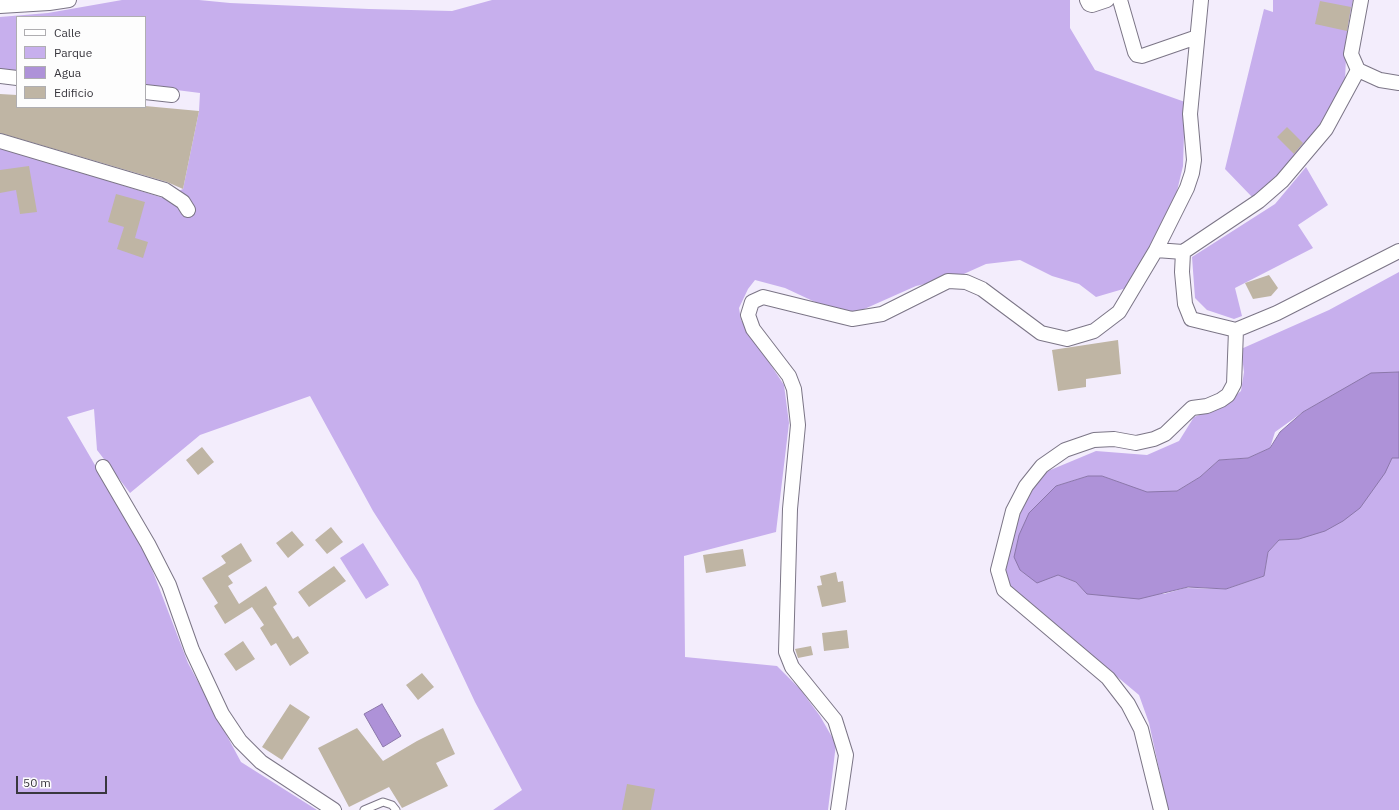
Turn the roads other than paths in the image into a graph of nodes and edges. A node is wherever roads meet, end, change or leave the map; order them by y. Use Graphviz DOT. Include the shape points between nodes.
graph roads {
  1 [pos="69,0"];
  2 [pos="1087,0"];
  3 [pos="1108,0"];
  4 [pos="1120,0"];
  5 [pos="1201,0"];
  6 [pos="1361,0"];
  7 [pos="0,6"];
  8 [pos="1197,38"];
  9 [pos="1358,70"];
  10 [pos="0,76"];
  11 [pos="16,78"];
  12 [pos="1399,83"];
  13 [pos="146,92"];
  14 [pos="172,95"];
  15 [pos="0,141"];
  16 [pos="188,210"];
  17 [pos="1156,250"];
  18 [pos="1399,251"];
  19 [pos="1183,252"];
  20 [pos="1236,330"];
  21 [pos="103,467"];
  22 [pos="334,810"];
  23 [pos="364,810"];
  24 [pos="396,810"];
  25 [pos="838,810"];
  26 [pos="1161,810"];
  1 -- 7 [label="street"];
  2 -- 3 [label="street" via="1092,5"];
  4 -- 8 [label="street" via="1137,55 1142,56"];
  5 -- 8 [label="street"];
  6 -- 9 [label="street" via="1352,54"];
  8 -- 17 [label="street" via="1190,114 1194,160 1192,174"];
  9 -- 12 [label="street" via="1380,80"];
  9 -- 19 [label="street" via="1326,130 1282,181 1259,201"];
  10 -- 11 [label="street"];
  13 -- 14 [label="street"];
  15 -- 16 [label="street" via="165,190 182,202"];
  17 -- 19 [label="street"];
  17 -- 25 [label="street" via="1119,312 1094,331 1067,339 1041,333 982,289 966,282 948,281 882,314 852,320 763,297 752,302 748,315 753,328 789,376 794,389 798,425 790,509 786,652 792,667 835,720 846,755"];
  18 -- 20 [label="street" via="1277,313"];
  19 -- 20 [label="street" via="1184,304 1191,319"];
  20 -- 26 [label="street" via="1234,384 1228,395 1221,400 1207,406 1192,408 1165,434 1154,439 1136,443 1114,438 1094,440 1065,450 1042,466 1026,486 1013,510 998,570 1004,590 1108,678 1128,704 1141,729"];
  21 -- 22 [label="street" via="166,579 192,650 222,714 240,741 261,762"];
  23 -- 24 [label="lane" via="383,802 392,805"];
}
